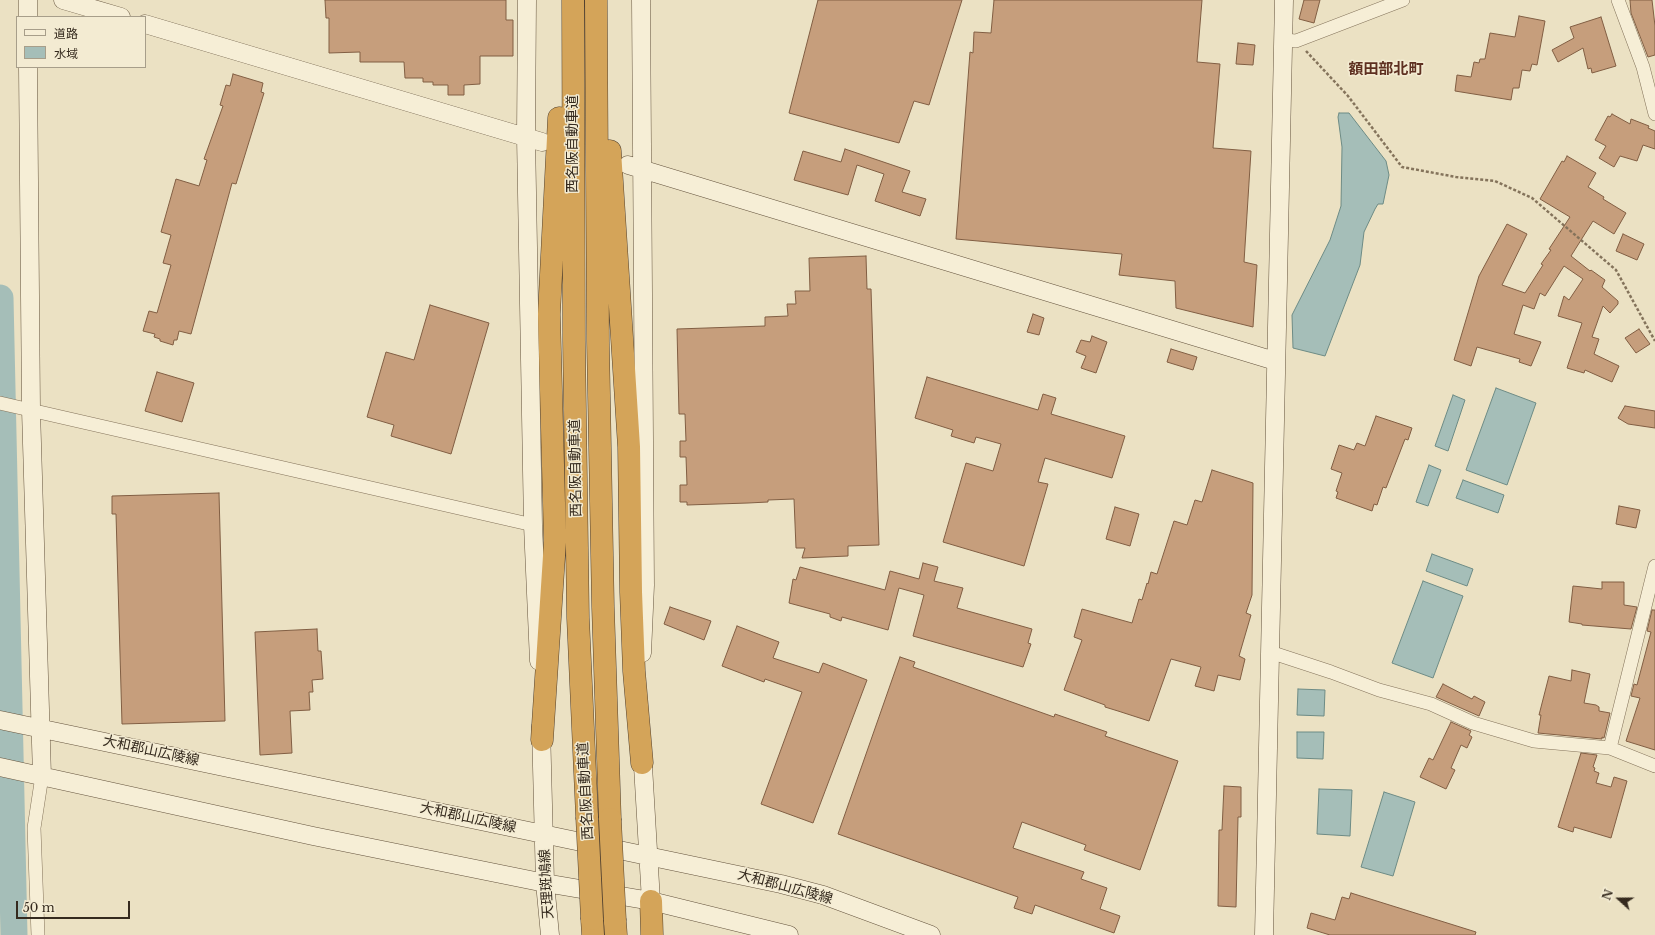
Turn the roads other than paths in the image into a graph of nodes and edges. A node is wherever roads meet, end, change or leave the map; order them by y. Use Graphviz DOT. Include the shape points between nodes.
graph roads {
  1 [pos="28,0"];
  2 [pos="63,0"];
  3 [pos="527,0"];
  4 [pos="564,0"];
  5 [pos="573,0"];
  6 [pos="597,0"];
  7 [pos="641,0"];
  8 [pos="1284,0"];
  9 [pos="1403,0"];
  10 [pos="1618,0"];
  11 [pos="1372,6"];
  12 [pos="28,16"];
  13 [pos="118,16"];
  14 [pos="146,24"];
  15 [pos="1290,40"];
  16 [pos="28,68"];
  17 [pos="1655,114"];
  18 [pos="534,139"];
  19 [pos="634,167"];
  20 [pos="1275,361"];
  21 [pos="0,403"];
  22 [pos="28,409"];
  23 [pos="533,525"];
  24 [pos="1655,566"];
  25 [pos="1270,652"];
  26 [pos="0,720"];
  27 [pos="37,727"];
  28 [pos="542,740"];
  29 [pos="1610,748"];
  30 [pos="642,763"];
  31 [pos="1655,766"];
  32 [pos="0,767"];
  33 [pos="38,775"];
  34 [pos="544,834"];
  35 [pos="648,854"];
  36 [pos="545,883"];
  37 [pos="651,902"];
  38 [pos="593,927"];
  39 [pos="615,928"];
  40 [pos="38,935"];
  41 [pos="550,935"];
  42 [pos="652,935"];
  43 [pos="789,935"];
  44 [pos="931,935"];
  45 [pos="1264,935"];
  1 -- 12 [label="street"];
  2 -- 13 [label="street"];
  3 -- 18 [label="street, 天理斑鳩線"];
  4 -- 28 [label="highway" via="549,314 555,541"];
  5 -- 38 [label="highway, 西名阪自動車道, bridge" via="578,618"];
  6 -- 30 [label="highway" via="624,357 629,447 633,663"];
  6 -- 39 [label="highway, 西名阪自動車道, bridge" via="598,342 603,607"];
  7 -- 19 [label="street"];
  8 -- 15 [label="street"];
  9 -- 11 [label="street"];
  10 -- 17 [label="street" via="1643,66"];
  11 -- 15 [label="street"];
  14 -- 18 [label="street"];
  15 -- 20 [label="street"];
  16 -- 22 [label="street"];
  18 -- 23 [label="street, 天理斑鳩線"];
  19 -- 20 [label="street"];
  19 -- 30 [label="street" via="645,585"];
  20 -- 25 [label="street"];
  21 -- 22 [label="street"];
  22 -- 23 [label="street"];
  22 -- 27 [label="street"];
  23 -- 28 [label="street, 天理斑鳩線"];
  24 -- 29 [label="street"];
  25 -- 29 [label="street" via="1379,690 1431,704 1473,724 1534,741"];
  25 -- 45 [label="street"];
  26 -- 27 [label="street, 大和郡山広陵線"];
  27 -- 33 [label="street"];
  27 -- 34 [label="street, 大和郡山広陵線"];
  28 -- 34 [label="street, 天理斑鳩線"];
  29 -- 31 [label="street"];
  30 -- 35 [label="street"];
  32 -- 33 [label="street"];
  33 -- 36 [label="street" via="313,836"];
  33 -- 40 [label="street" via="34,828"];
  34 -- 35 [label="street, 大和郡山広陵線"];
  34 -- 36 [label="street, 天理斑鳩線"];
  35 -- 37 [label="street"];
  35 -- 44 [label="street, 大和郡山広陵線" via="823,895"];
  36 -- 37 [label="street"];
  36 -- 41 [label="street, 天理斑鳩線"];
  37 -- 42 [label="highway"];
  37 -- 43 [label="street"];
}
